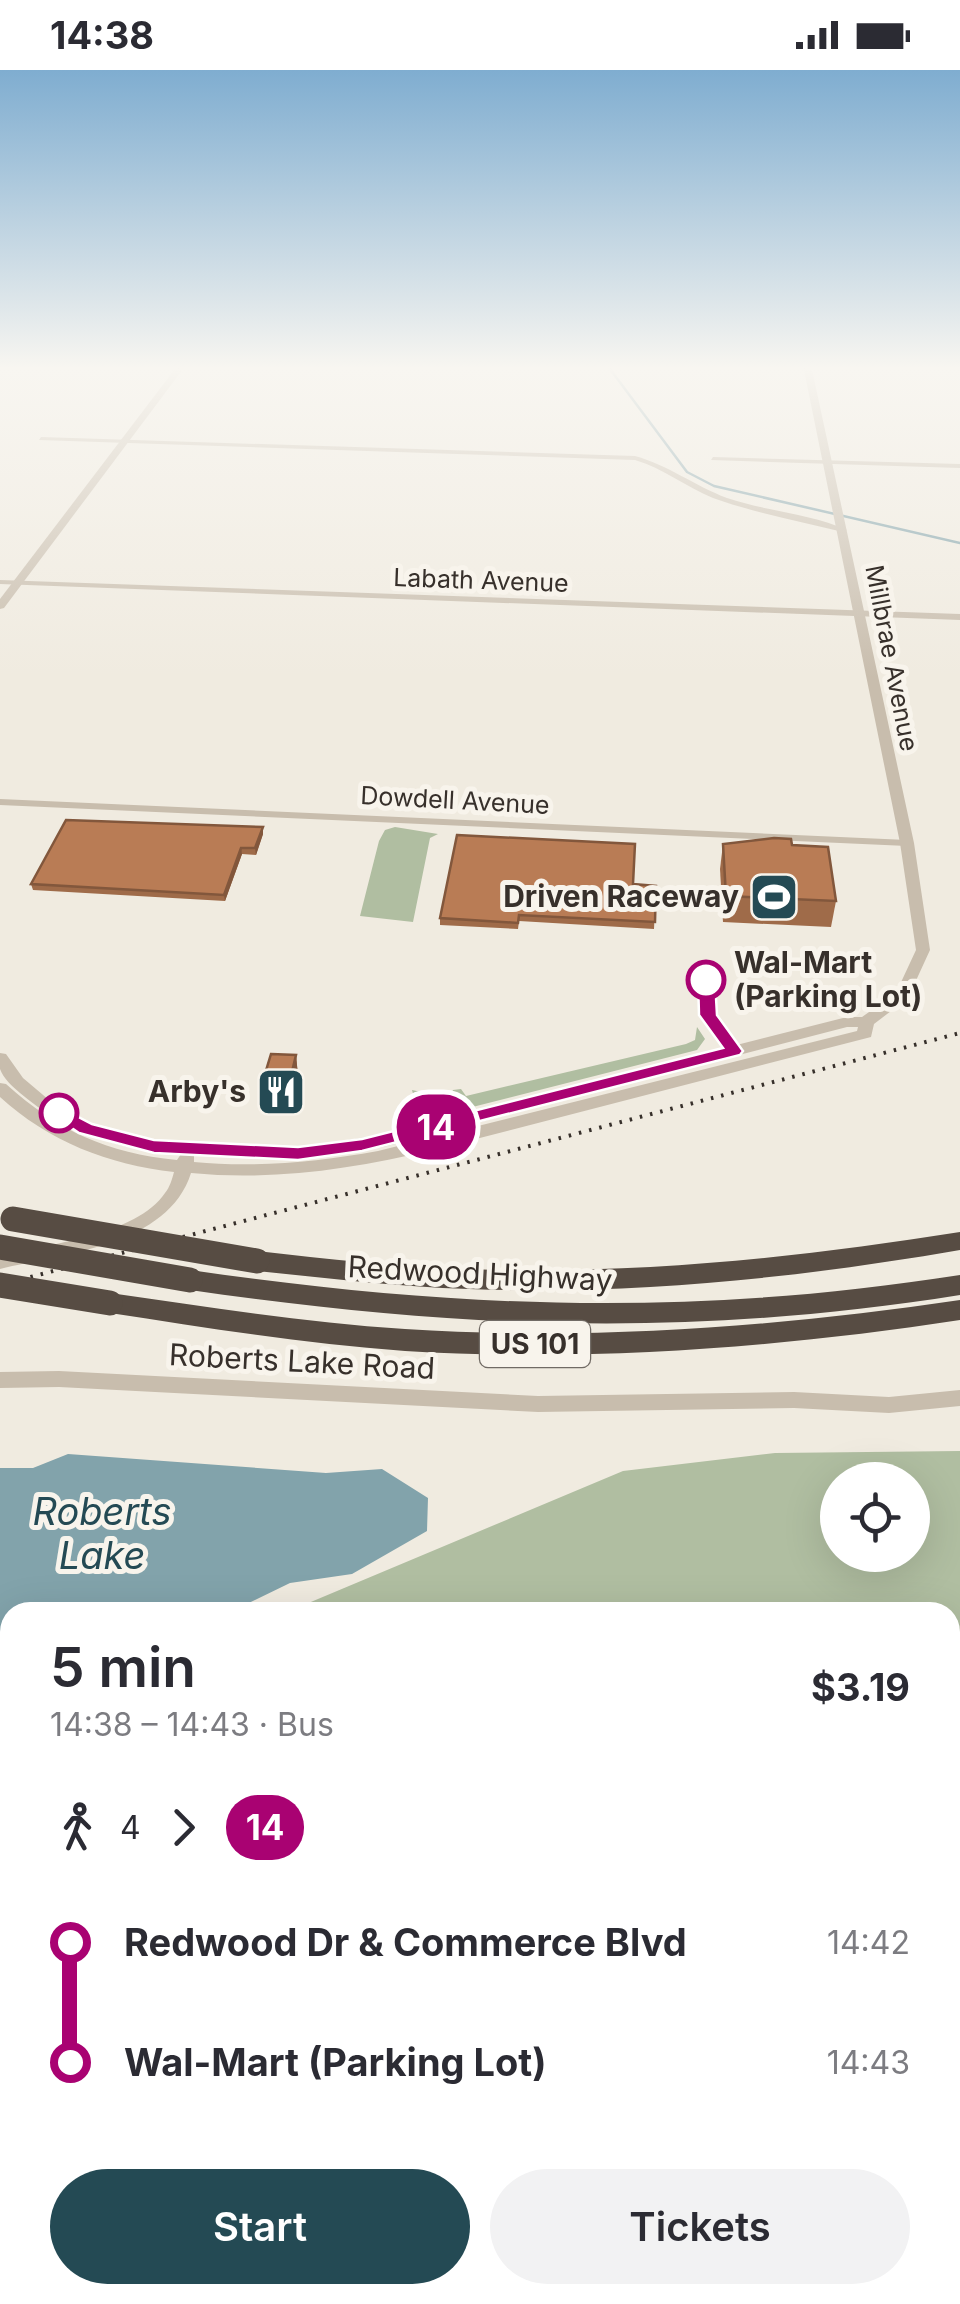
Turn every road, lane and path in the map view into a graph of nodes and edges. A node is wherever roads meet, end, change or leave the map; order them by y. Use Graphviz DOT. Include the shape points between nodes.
graph roads {
  1 [pos="102,469"];
  2 [pos="663,469"];
  3 [pos="831,469"];
  4 [pos="843,527"];
  5 [pos="0,582"];
  6 [pos="17,583"];
  7 [pos="0,606"];
  8 [pos="860,614"];
  9 [pos="960,617"];
  10 [pos="0,802"];
  11 [pos="908,843"];
  12 [pos="0,1058"];
  13 [pos="0,1088"];
  14 [pos="74,1123"];
  15 [pos="60,1136"];
  16 [pos="187,1158"];
  17 [pos="7,1217"];
  18 [pos="960,1241"];
  19 [pos="0,1248"];
  20 [pos="0,1262"];
  21 [pos="960,1284"];
  22 [pos="0,1285"];
  23 [pos="960,1310"];
  24 [pos="0,1380"];
  25 [pos="960,1398"];
  1 -- 6 [label="street"];
  2 -- 4 [label="street" via="719,498"];
  3 -- 4 [label="street, Millbrae Avenue"];
  4 -- 8 [label="street, Millbrae Avenue"];
  5 -- 6 [label="street, Labath Avenue"];
  6 -- 7 [label="street"];
  6 -- 8 [label="street, Labath Avenue"];
  8 -- 9 [label="street, Labath Avenue"];
  8 -- 11 [label="street, Millbrae Avenue"];
  10 -- 11 [label="street, Dowdell Avenue"];
  11 -- 16 [label="street, Millbrae Avenue" via="923,950 902,995 866,1022 865,1034 353,1162 279,1169"];
  12 -- 14 [label="street" via="16,1082"];
  13 -- 15 [label="street"];
  14 -- 15 [label="street"];
  14 -- 16 [label="street"];
  15 -- 16 [label="street" via="119,1156"];
  16 -- 20 [label="street" via="168,1203 149,1217"];
  17 -- 18 [label="highway, bridge" via="257,1262 401,1276 675,1276 844,1262"];
  19 -- 21 [label="highway, Redwood Highway / US 101, bridge" via="393,1306 566,1315 807,1305"];
  22 -- 23 [label="highway, US 101, bridge" via="272,1327 476,1344 658,1344 846,1328"];
  24 -- 25 [label="street, Roberts Lake Road" via="538,1404 888,1405"];
}
